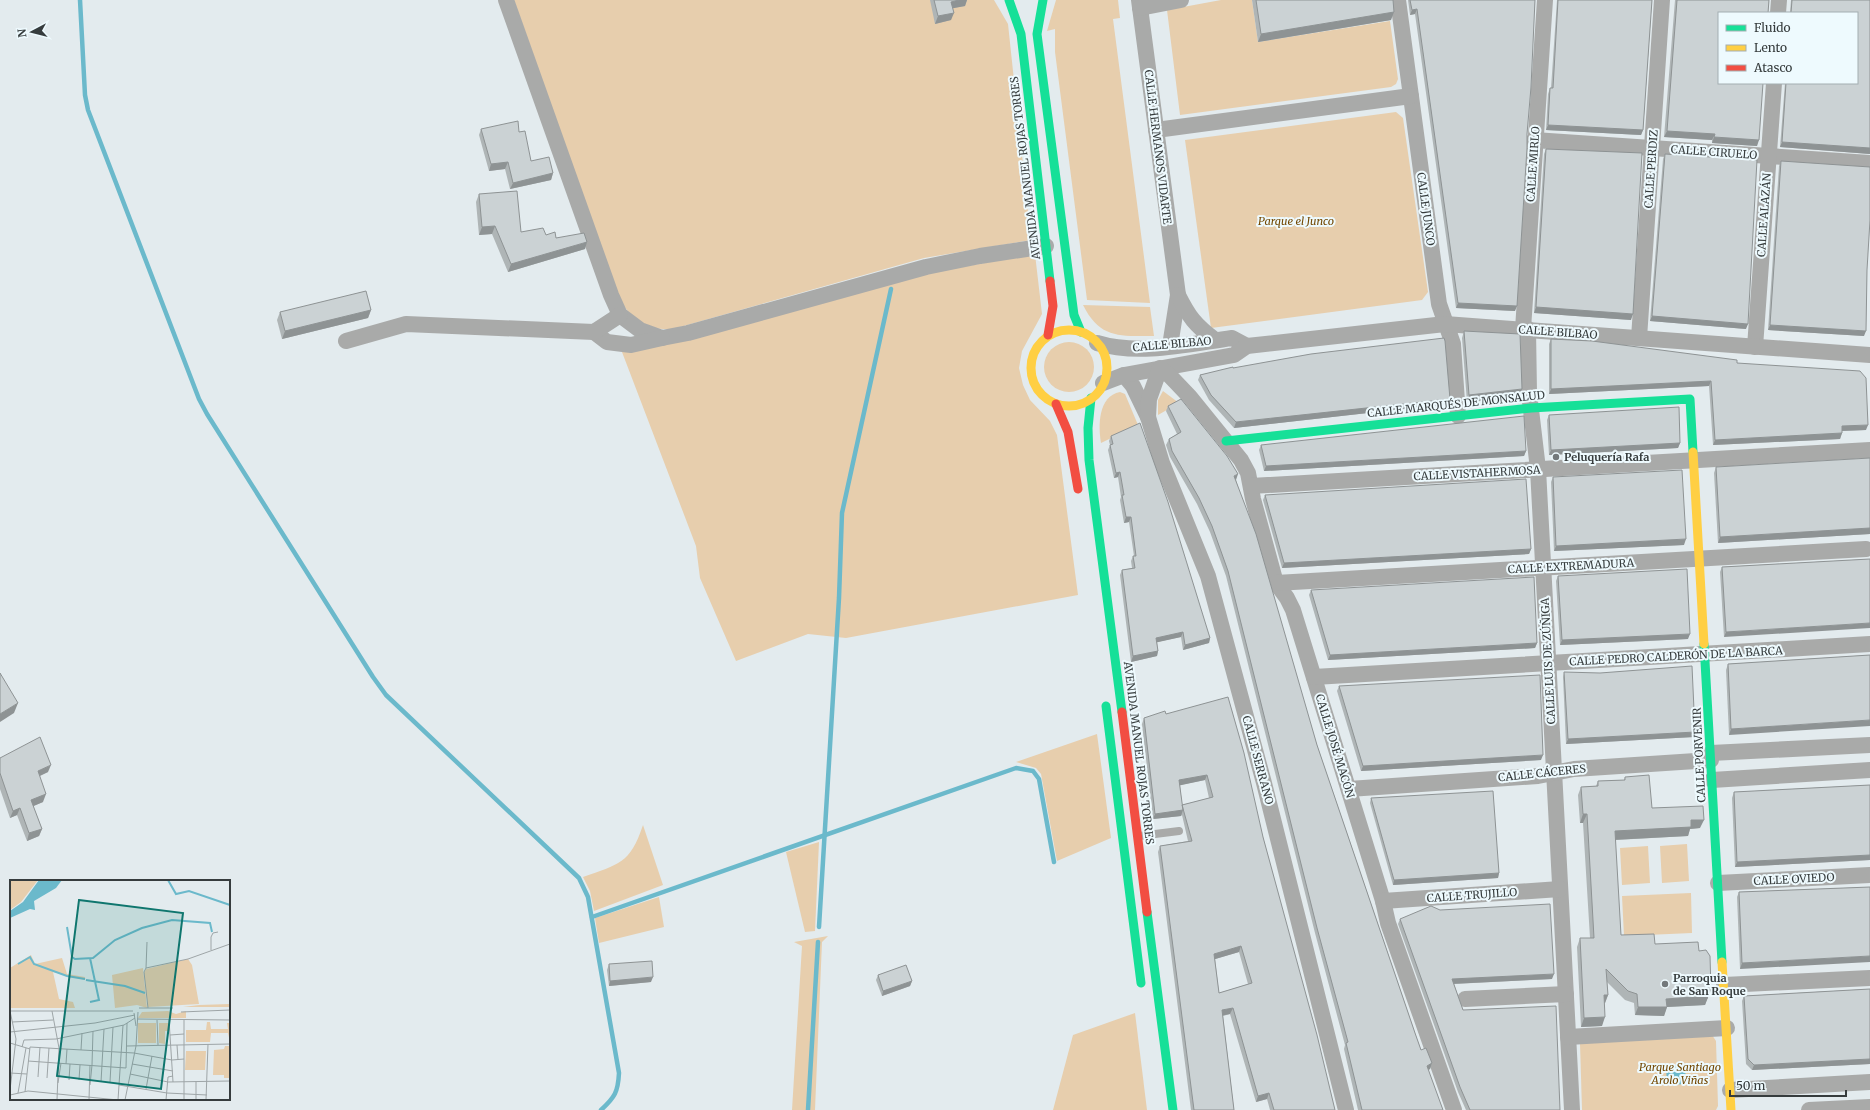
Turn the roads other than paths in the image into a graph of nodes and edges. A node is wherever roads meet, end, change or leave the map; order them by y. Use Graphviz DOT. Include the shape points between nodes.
graph roads {
  1 [pos="506,0"];
  2 [pos="1009,0"];
  3 [pos="1044,0"];
  4 [pos="1181,0"];
  5 [pos="1398,0"];
  6 [pos="1545,0"];
  7 [pos="1662,0"];
  8 [pos="1779,0"];
  9 [pos="1140,4"];
  10 [pos="1778,12"];
  11 [pos="1774,84"];
  12 [pos="1411,96"];
  13 [pos="1156,130"];
  14 [pos="1534,140"];
  15 [pos="1652,148"];
  16 [pos="1768,156"];
  17 [pos="1870,163"];
  18 [pos="1046,246"];
  19 [pos="1178,295"];
  20 [pos="620,315"];
  21 [pos="1445,324"];
  22 [pos="1525,329"];
  23 [pos="594,332"];
  24 [pos="1081,332"];
  25 [pos="1048,335"];
  26 [pos="662,338"];
  27 [pos="1639,338"];
  28 [pos="1214,340"];
  29 [pos="346,341"];
  30 [pos="1097,343"];
  31 [pos="1177,345"];
  32 [pos="1247,346"];
  33 [pos="1755,347"];
  34 [pos="1870,355"];
  35 [pos="1186,364"];
  36 [pos="1160,368"];
  37 [pos="1124,375"];
  38 [pos="1103,383"];
  39 [pos="1190,397"];
  40 [pos="1092,398"];
  41 [pos="1690,399"];
  42 [pos="1056,404"];
  43 [pos="1531,408"];
  44 [pos="1458,416"];
  45 [pos="1148,417"];
  46 [pos="1226,441"];
  47 [pos="1870,450"];
  48 [pos="1694,460"];
  49 [pos="1538,469"];
  50 [pos="1251,486"];
  51 [pos="1079,501"];
  52 [pos="1866,549"];
  53 [pos="1699,559"];
  54 [pos="1543,568"];
  55 [pos="1276,583"];
  56 [pos="1870,644"];
  57 [pos="1705,654"];
  58 [pos="1548,663"];
  59 [pos="1314,677"];
  60 [pos="1104,697"];
  61 [pos="1870,745"];
  62 [pos="1711,757"];
  63 [pos="1870,770"];
  64 [pos="1554,773"];
  65 [pos="1712,780"];
  66 [pos="1349,789"];
  67 [pos="1179,831"];
  68 [pos="1138,836"];
  69 [pos="1870,876"];
  70 [pos="1718,883"];
  71 [pos="1560,889"];
  72 [pos="1383,901"];
  73 [pos="1870,978"];
  74 [pos="1724,985"];
  75 [pos="1142,992"];
  76 [pos="1566,994"];
  77 [pos="1465,999"];
  78 [pos="1726,1028"];
  79 [pos="1568,1037"];
  80 [pos="1870,1082"];
  81 [pos="1730,1090"];
  82 [pos="1870,1107"];
  83 [pos="1173,1110"];
  84 [pos="1346,1110"];
  85 [pos="1454,1110"];
  86 [pos="1572,1110"];
  87 [pos="1731,1110"];
  88 [pos="1809,1110"];
  1 -- 20 [label="street"];
  2 -- 18 [label="main road, AVENIDA MANUEL ROJAS TORRES" via="1021,34"];
  3 -- 24 [label="main road" via="1037,34 1074,315"];
  4 -- 9 [label="street"];
  5 -- 12 [label="street, CALLE JUNCO"];
  6 -- 14 [label="street, CALLE MIRLO"];
  7 -- 15 [label="street, CALLE PERDIZ"];
  8 -- 10 [label="street"];
  9 -- 13 [label="street, CALLE HERMANOS VIDARTE"];
  11 -- 16 [label="street, CALLE ALAZÁN"];
  12 -- 13 [label="street"];
  12 -- 21 [label="street, CALLE JUNCO" via="1439,304"];
  13 -- 19 [label="street, CALLE HERMANOS VIDARTE"];
  14 -- 15 [label="street, CALLE CIRUELO"];
  14 -- 22 [label="street, CALLE MIRLO"];
  15 -- 16 [label="street, CALLE CIRUELO"];
  15 -- 27 [label="street, CALLE PERDIZ"];
  16 -- 17 [label="street, CALLE CIRUELO"];
  16 -- 33 [label="street, CALLE ALAZÁN"];
  18 -- 25 [label="main road, AVENIDA MANUEL ROJAS TORRES" via="1053,306"];
  18 -- 26 [label="street" via="926,267"];
  19 -- 28 [label="street, CALLE HERMANOS VIDARTE" via="1188,316"];
  19 -- 31 [label="street, CALLE HERMANOS VIDARTE"];
  20 -- 23 [label="street"];
  20 -- 26 [label="street" via="640,330"];
  21 -- 22 [label="street, CALLE BILBAO"];
  21 -- 32 [label="street, CALLE BILBAO"];
  21 -- 44 [label="street, CALLE JUNCO" via="1453,344"];
  22 -- 27 [label="street, CALLE BILBAO"];
  22 -- 43 [label="street, CALLE LUIS DE ZÚÑIGA"];
  23 -- 26 [label="street" via="607,342 631,345"];
  23 -- 29 [label="street" via="406,324"];
  24 -- 25 [label="main road" via="1070,329"];
  24 -- 30 [label="main road"];
  25 -- 42 [label="main road" via="1039,343 1033,354 1032,378 1037,389"];
  27 -- 33 [label="street, CALLE BILBAO"];
  28 -- 31 [label="street, CALLE BILBAO"];
  28 -- 32 [label="street, CALLE BILBAO" via="1232,338"];
  30 -- 31 [label="street, CALLE BILBAO" via="1110,347 1130,348"];
  30 -- 38 [label="main road" via="1106,362"];
  31 -- 35 [label="street, CALLE HERMANOS VIDARTE"];
  32 -- 35 [label="street, CALLE BILBAO" via="1234,355"];
  33 -- 34 [label="street, CALLE BILBAO"];
  35 -- 36 [label="street, CALLE BILBAO"];
  35 -- 39 [label="street, CALLE JOSÉ MACÓN" via="1184,382"];
  36 -- 37 [label="street, CALLE BILBAO"];
  36 -- 39 [label="street, CALLE JOSÉ MACÓN"];
  36 -- 45 [label="street, CALLE SERRANO" via="1149,398"];
  37 -- 38 [label="street, CALLE BILBAO"];
  37 -- 45 [label="street, CALLE SERRANO" via="1133,386"];
  38 -- 40 [label="main road"];
  39 -- 46 [label="street, CALLE JOSÉ MACÓN"];
  40 -- 42 [label="main road" via="1075,405"];
  40 -- 68 [label="main road, AVENIDA MANUEL ROJAS TORRES" via="1088,428 1089,460"];
  41 -- 43 [label="main road, CALLE MARQUÉS DE MONSALUD"];
  41 -- 48 [label="main road, CALLE PORVENIR"];
  42 -- 51 [label="main road" via="1068,432"];
  43 -- 44 [label="main road, CALLE MARQUÉS DE MONSALUD"];
  43 -- 49 [label="street, CALLE LUIS DE ZÚÑIGA"];
  44 -- 46 [label="main road, CALLE MARQUÉS DE MONSALUD"];
  45 -- 84 [label="street, CALLE SERRANO" via="1162,463 1208,576 1264,783"];
  46 -- 50 [label="street, CALLE JOSÉ MACÓN" via="1248,473"];
  47 -- 48 [label="street, CALLE VISTAHERMOSA"];
  48 -- 49 [label="street, CALLE VISTAHERMOSA"];
  48 -- 53 [label="main road, CALLE PORVENIR"];
  49 -- 50 [label="street, CALLE VISTAHERMOSA"];
  49 -- 54 [label="street, CALLE LUIS DE ZÚÑIGA"];
  50 -- 55 [label="street, CALLE JOSÉ MACÓN"];
  52 -- 53 [label="street, CALLE EXTREMADURA"];
  53 -- 54 [label="street, CALLE EXTREMADURA"];
  53 -- 57 [label="main road, CALLE PORVENIR"];
  54 -- 55 [label="street, CALLE EXTREMADURA"];
  54 -- 58 [label="street, CALLE LUIS DE ZÚÑIGA"];
  55 -- 59 [label="street, CALLE JOSÉ MACÓN" via="1293,610"];
  56 -- 57 [label="street, CALLE PEDRO CALDERÓN DE LA BARCA"];
  57 -- 58 [label="street, CALLE PEDRO CALDERÓN DE LA BARCA"];
  57 -- 62 [label="main road, CALLE PORVENIR"];
  58 -- 59 [label="street, CALLE PEDRO CALDERÓN DE LA BARCA"];
  58 -- 64 [label="street, CALLE LUIS DE ZÚÑIGA"];
  59 -- 66 [label="street, CALLE JOSÉ MACÓN"];
  60 -- 75 [label="main road"];
  61 -- 62 [label="street, CALLE CÁCERES"];
  62 -- 64 [label="street, CALLE CÁCERES"];
  62 -- 65 [label="main road, CALLE PORVENIR"];
  63 -- 65 [label="street"];
  64 -- 66 [label="street, CALLE CÁCERES"];
  64 -- 71 [label="street, CALLE LUIS DE ZÚÑIGA"];
  65 -- 70 [label="main road, CALLE PORVENIR"];
  66 -- 72 [label="street, CALLE JOSÉ MACÓN"];
  67 -- 68 [label="lane"];
  68 -- 83 [label="main road, AVENIDA MANUEL ROJAS TORRES"];
  69 -- 70 [label="street, CALLE OVIEDO"];
  70 -- 74 [label="main road, CALLE PORVENIR"];
  71 -- 72 [label="street, CALLE TRUJILLO"];
  71 -- 76 [label="street, CALLE LUIS DE ZÚÑIGA"];
  72 -- 85 [label="street, CALLE JOSÉ MACÓN" via="1395,945"];
  73 -- 74 [label="street"];
  74 -- 78 [label="main road, CALLE PORVENIR"];
  76 -- 77 [label="street"];
  76 -- 79 [label="street, CALLE LUIS DE ZÚÑIGA"];
  78 -- 79 [label="street"];
  78 -- 81 [label="main road, CALLE PORVENIR"];
  79 -- 86 [label="street, CALLE LUIS DE ZÚÑIGA"];
  80 -- 81 [label="street"];
  81 -- 87 [label="main road, CALLE PORVENIR"];
  82 -- 88 [label="street"];
}
